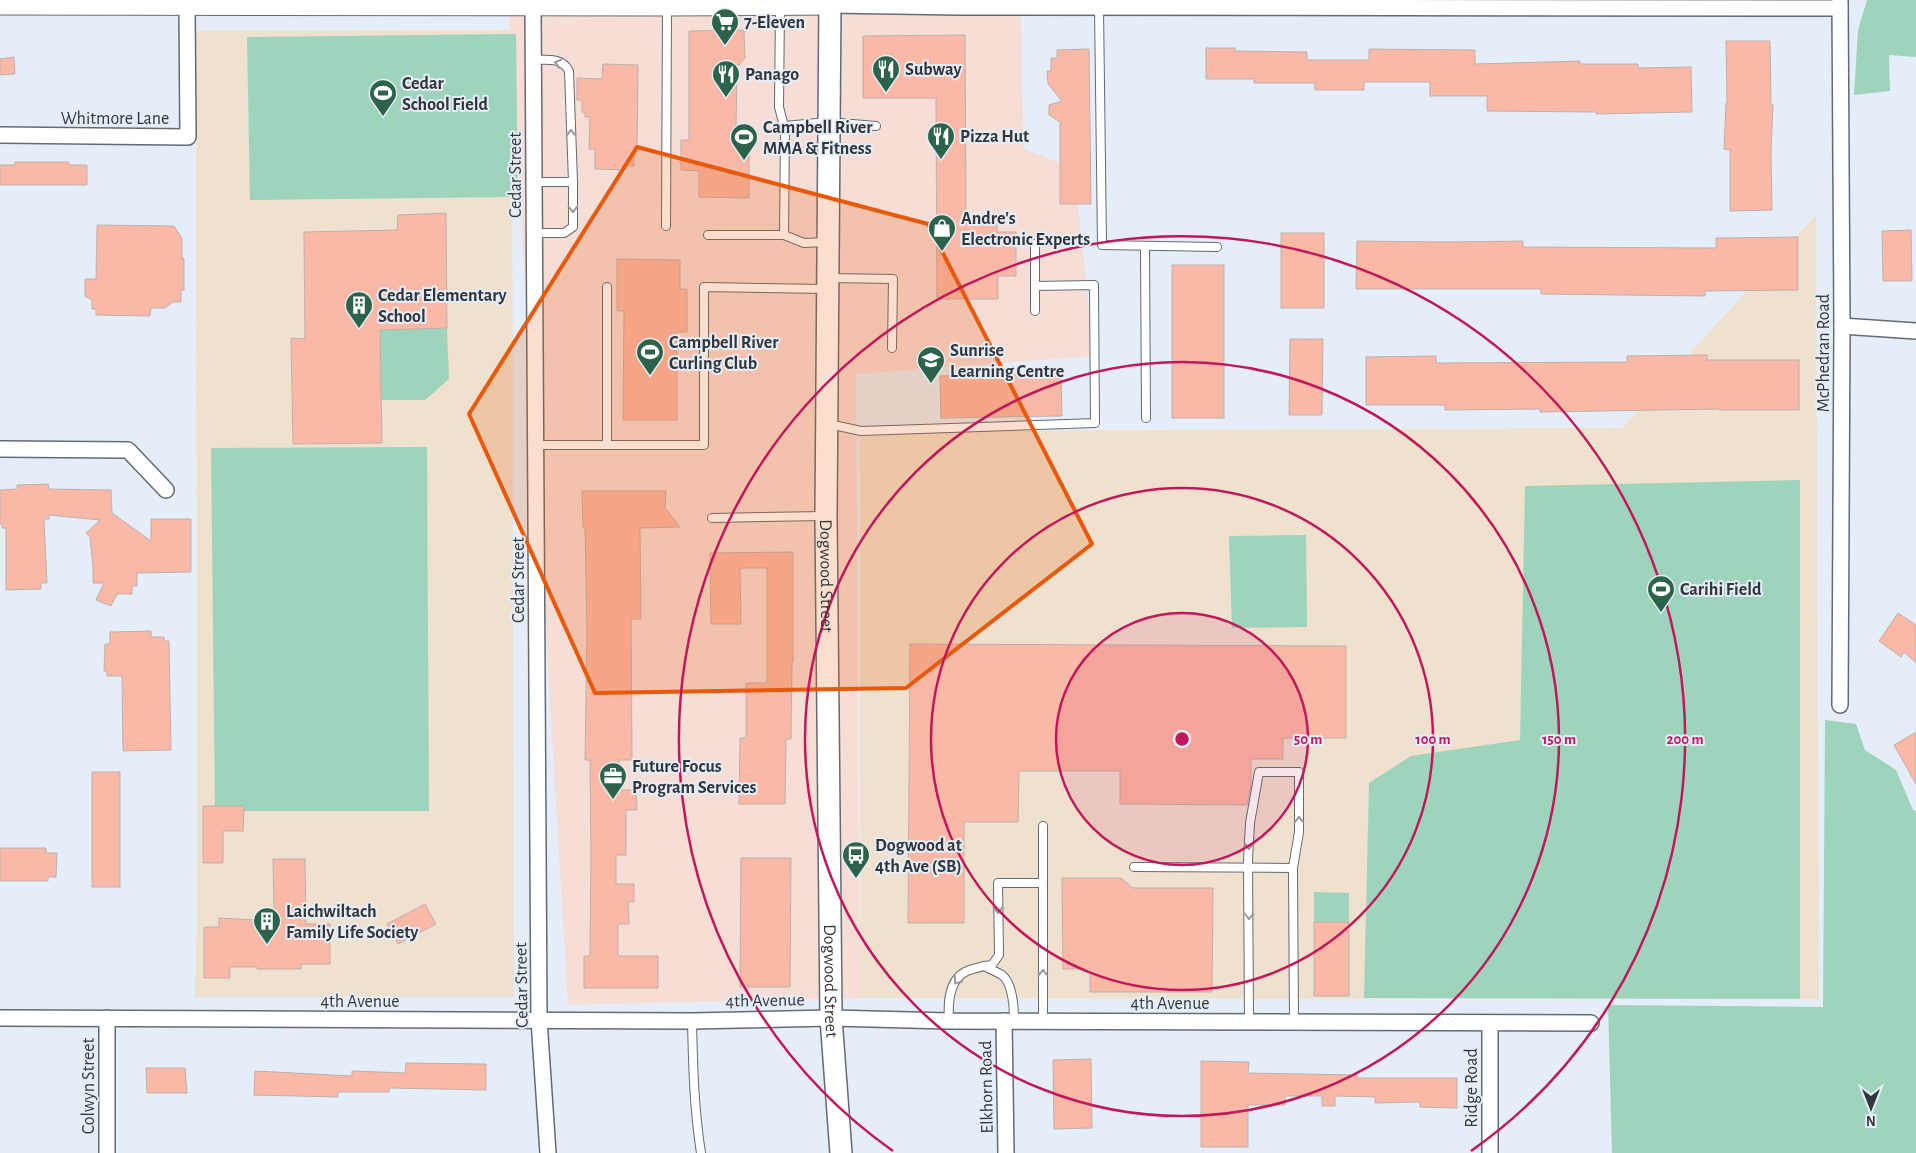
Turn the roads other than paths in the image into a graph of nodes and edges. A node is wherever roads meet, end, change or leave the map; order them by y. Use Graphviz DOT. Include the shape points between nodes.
graph roads {
  1 [pos="830,2"];
  2 [pos="42,3"];
  3 [pos="187,3"];
  4 [pos="959,4"];
  5 [pos="1159,4"];
  6 [pos="1448,4"];
  7 [pos="1840,4"];
  8 [pos="0,5"];
  9 [pos="780,5"];
  10 [pos="533,6"];
  11 [pos="667,6"];
  12 [pos="1099,7"];
  13 [pos="533,60"];
  14 [pos="828,122"];
  15 [pos="784,126"];
  16 [pos="876,126"];
  17 [pos="0,136"];
  18 [pos="534,182"];
  19 [pos="573,182"];
  20 [pos="666,226"];
  21 [pos="534,233"];
  22 [pos="708,235"];
  23 [pos="784,235"];
  24 [pos="827,242"];
  25 [pos="1035,244"];
  26 [pos="1145,246"];
  27 [pos="1217,247"];
  28 [pos="828,283"];
  29 [pos="1035,286"];
  30 [pos="607,287"];
  31 [pos="1035,311"];
  32 [pos="1842,326"];
  33 [pos="1916,331"];
  34 [pos="892,348"];
  35 [pos="1146,418"];
  36 [pos="827,423"];
  37 [pos="536,445"];
  38 [pos="607,445"];
  39 [pos="0,449"];
  40 [pos="166,490"];
  41 [pos="826,516"];
  42 [pos="712,518"];
  43 [pos="1840,705"];
  44 [pos="1043,826"];
  45 [pos="1134,867"];
  46 [pos="1248,868"];
  47 [pos="1293,868"];
  48 [pos="1043,883"];
  49 [pos="984,966"];
  50 [pos="0,1018"];
  51 [pos="107,1018"];
  52 [pos="831,1018"];
  53 [pos="539,1020"];
  54 [pos="692,1021"];
  55 [pos="949,1021"];
  56 [pos="1009,1021"];
  57 [pos="1043,1022"];
  58 [pos="1248,1022"];
  59 [pos="1294,1022"];
  60 [pos="1490,1023"];
  61 [pos="1590,1023"];
  62 [pos="107,1153"];
  63 [pos="548,1153"];
  64 [pos="701,1153"];
  65 [pos="841,1153"];
  66 [pos="1006,1153"];
  67 [pos="1490,1153"];
  1 -- 4 [label="street"];
  1 -- 9 [label="street"];
  1 -- 14 [label="main road, Dogwood Street"];
  2 -- 3 [label="street"];
  2 -- 8 [label="street"];
  3 -- 10 [label="street"];
  3 -- 17 [label="street, Whitmore Lane" via="188,137"];
  4 -- 12 [label="street"];
  5 -- 6 [label="street"];
  5 -- 12 [label="street"];
  6 -- 7 [label="street"];
  7 -- 32 [label="street, McPhedran Road"];
  9 -- 11 [label="street"];
  9 -- 15 [label="lane" via="779,107"];
  10 -- 11 [label="street"];
  10 -- 13 [label="street, Cedar Street"];
  11 -- 20 [label="lane"];
  12 -- 26 [label="lane" via="1102,245"];
  13 -- 18 [label="street, Cedar Street"];
  19 -- 13 [label="lane, one-way" via="570,71 557,60"];
  14 -- 15 [label="lane"];
  14 -- 16 [label="lane"];
  14 -- 24 [label="main road, Dogwood Street"];
  15 -- 23 [label="lane"];
  18 -- 19 [label="lane"];
  18 -- 21 [label="street, Cedar Street"];
  19 -- 21 [label="lane, one-way" via="573,227 564,233"];
  21 -- 37 [label="street, Cedar Street"];
  22 -- 23 [label="lane"];
  23 -- 24 [label="lane" via="804,243"];
  24 -- 28 [label="main road, Dogwood Street"];
  25 -- 29 [label="lane"];
  26 -- 27 [label="lane"];
  26 -- 35 [label="lane"];
  28 -- 34 [label="lane" via="892,279"];
  28 -- 36 [label="main road, Dogwood Street"];
  28 -- 38 [label="lane" via="704,288 704,446"];
  29 -- 31 [label="lane"];
  29 -- 36 [label="lane" via="1094,285 1095,423 861,431"];
  30 -- 38 [label="lane"];
  32 -- 33 [label="street"];
  32 -- 43 [label="street, McPhedran Road"];
  36 -- 41 [label="main road, Dogwood Street"];
  37 -- 38 [label="lane"];
  37 -- 53 [label="street, Cedar Street"];
  39 -- 40 [label="street" via="128,450"];
  41 -- 42 [label="lane"];
  41 -- 52 [label="main road, Dogwood Street"];
  44 -- 48 [label="lane"];
  45 -- 46 [label="lane"];
  46 -- 47 [label="lane"];
  47 -- 46 [label="lane, one-way" via="1299,832 1299,772 1259,772 1250,824"];
  46 -- 58 [label="lane, one-way"];
  47 -- 59 [label="lane"];
  48 -- 49 [label="lane, one-way" via="998,883 999,956 992,965"];
  57 -- 48 [label="lane, one-way"];
  49 -- 55 [label="lane, one-way" via="964,972 953,985 948,1002"];
  49 -- 56 [label="lane" via="1004,976 1014,1006"];
  50 -- 51 [label="street, 4th Avenue"];
  51 -- 53 [label="street, 4th Avenue"];
  51 -- 62 [label="street, Colwyn Street"];
  52 -- 54 [label="street, 4th Avenue"];
  52 -- 55 [label="street, 4th Avenue"];
  52 -- 65 [label="main road, Dogwood Street"];
  53 -- 54 [label="street, 4th Avenue"];
  53 -- 63 [label="street, Cedar Street"];
  54 -- 64 [label="lane" via="693,1075"];
  55 -- 56 [label="street, 4th Avenue"];
  56 -- 57 [label="street, 4th Avenue"];
  56 -- 66 [label="street, Elkhorn Road"];
  57 -- 58 [label="street, 4th Avenue"];
  58 -- 59 [label="street, 4th Avenue"];
  59 -- 60 [label="street, 4th Avenue"];
  60 -- 61 [label="street, 4th Avenue"];
  60 -- 67 [label="street, Ridge Road"];
}
